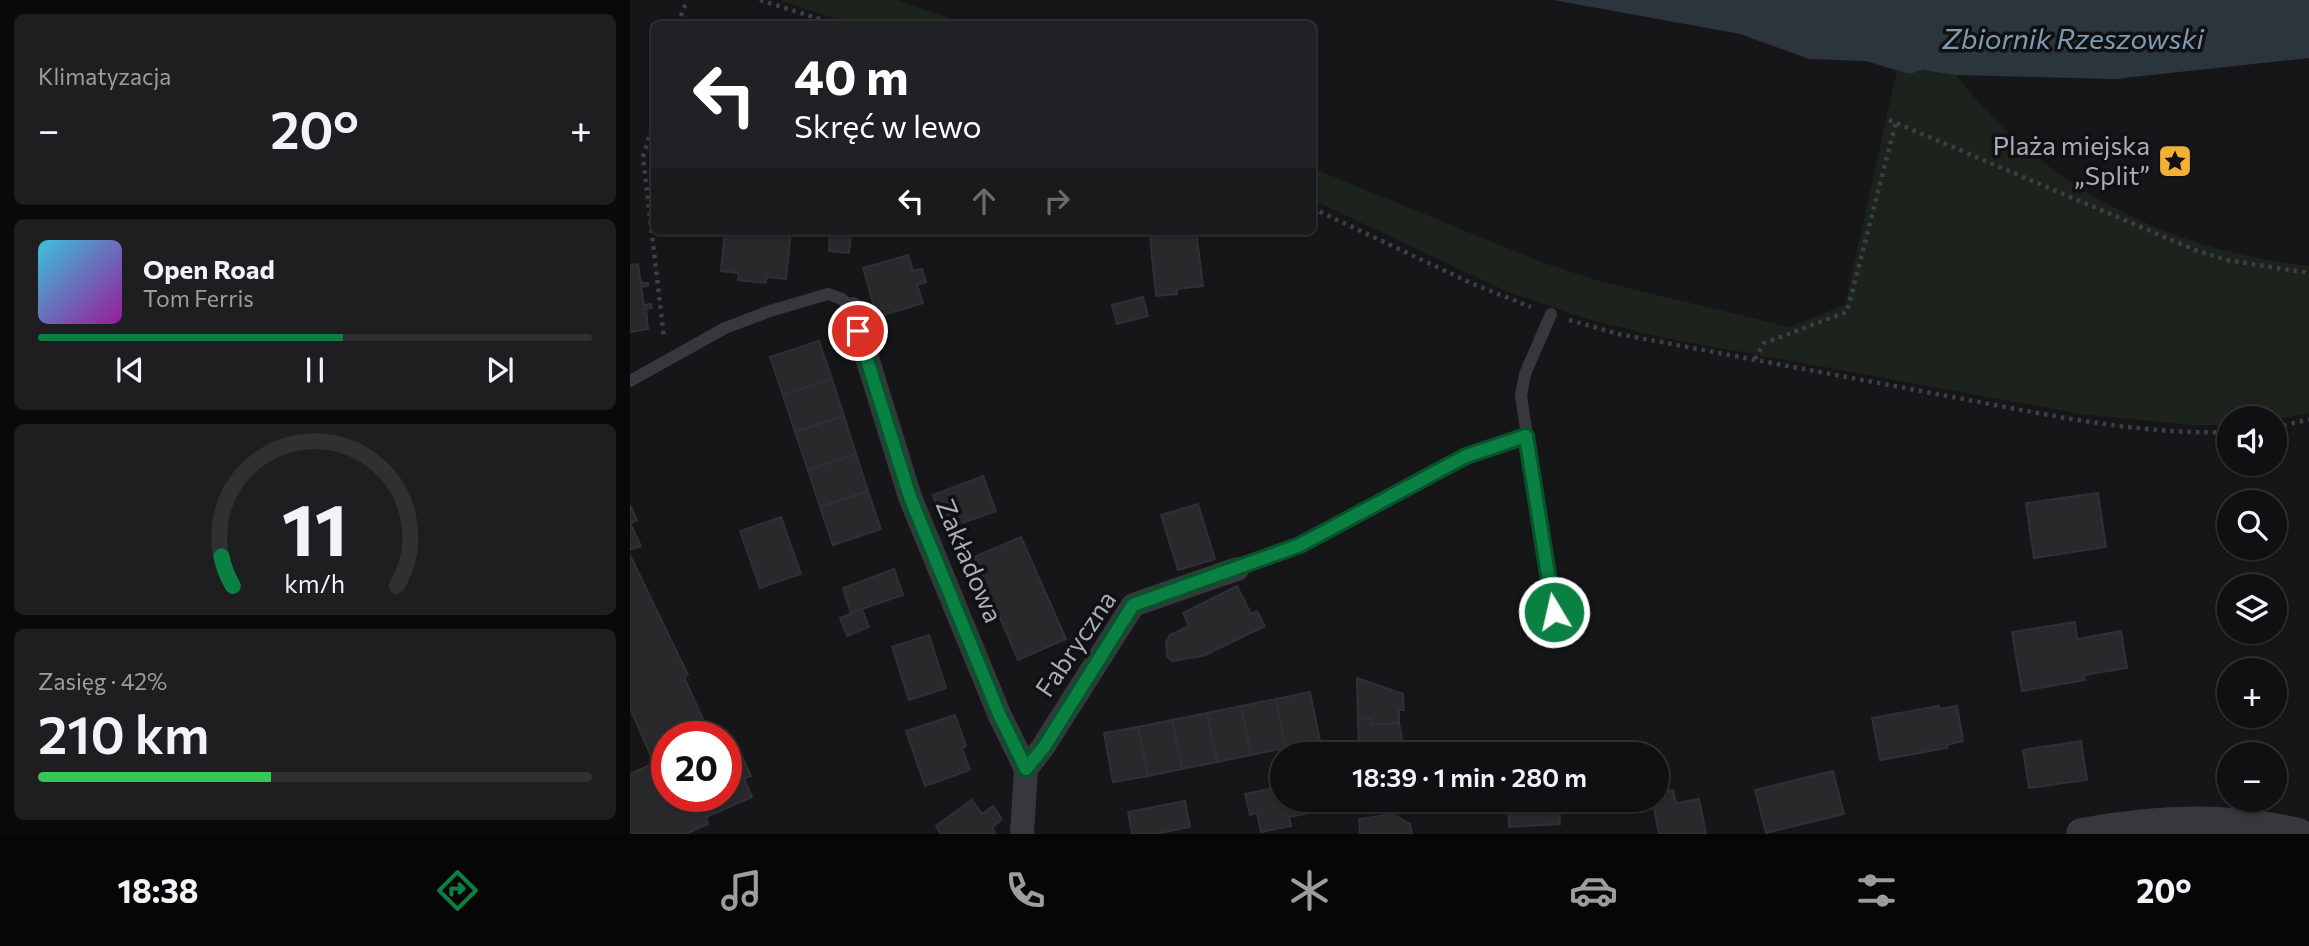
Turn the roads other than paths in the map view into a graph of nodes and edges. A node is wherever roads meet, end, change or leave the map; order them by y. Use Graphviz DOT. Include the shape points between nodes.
graph roads {
  1 [pos="852,309"];
  2 [pos="1551,314"];
  3 [pos="630,381"];
  4 [pos="1526,436"];
  5 [pos="1237,569"];
  6 [pos="1554,612"];
  7 [pos="1026,769"];
  8 [pos="1022,834"];
  9 [pos="2082,834"];
  10 [pos="2298,834"];
  1 -- 3 [label="lane" via="828,294 725,328"];
  1 -- 7 [label="street, Zakładowa" via="910,497"];
  2 -- 4 [label="lane" via="1525,374 1521,396"];
  4 -- 5 [label="lane" via="1466,456 1323,535"];
  4 -- 6 [label="lane"];
  5 -- 7 [label="street, Fabryczna" via="1133,605"];
  7 -- 8 [label="street, Zakładowa"];
  9 -- 10 [label="street" via="2174,822 2224,822"];
}
